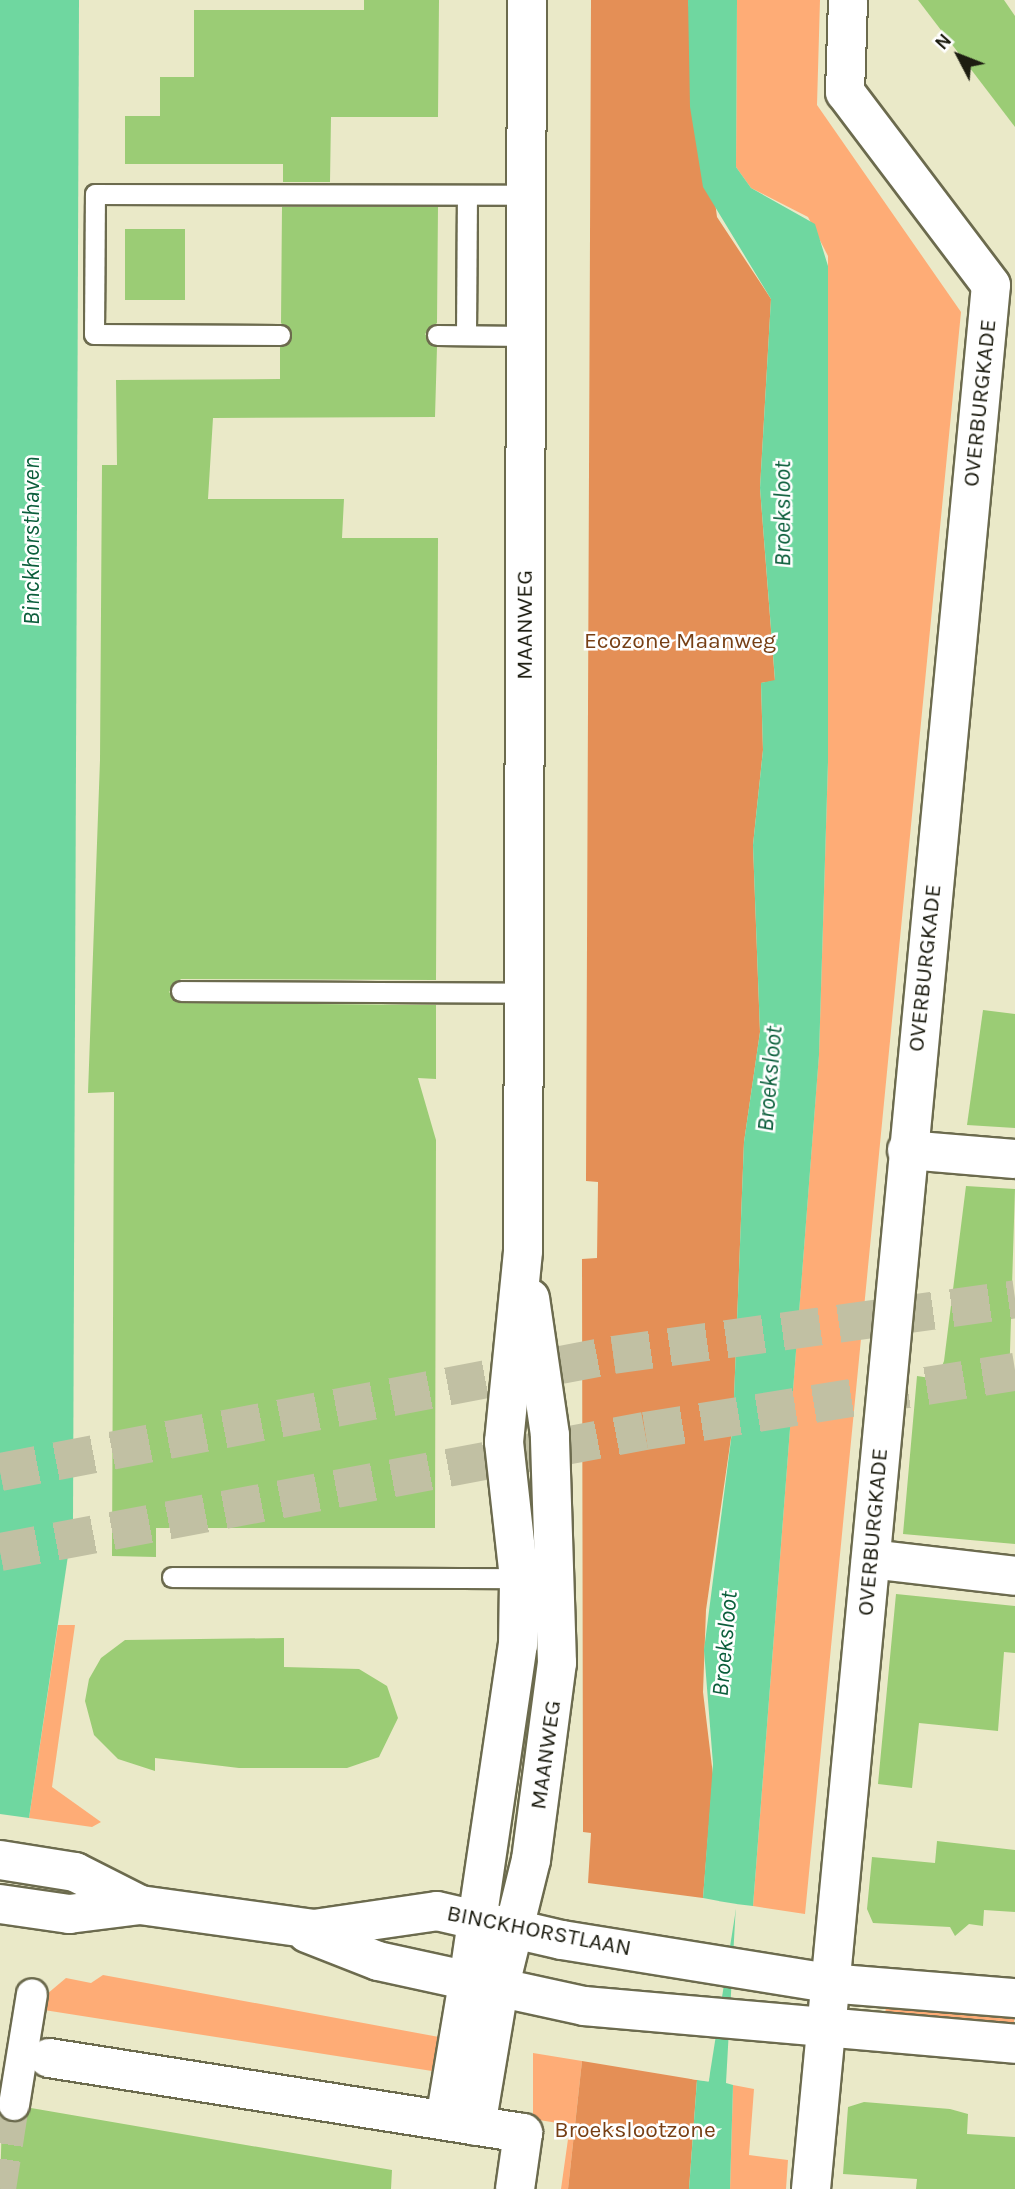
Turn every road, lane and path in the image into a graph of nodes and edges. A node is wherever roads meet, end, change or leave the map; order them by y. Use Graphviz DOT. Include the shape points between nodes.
graph roads {
  1 [pos="527,0"];
  2 [pos="848,0"];
  3 [pos="467,195"];
  4 [pos="526,195"];
  5 [pos="1003,285"];
  6 [pos="280,335"];
  7 [pos="437,335"];
  8 [pos="466,335"];
  9 [pos="526,336"];
  10 [pos="181,991"];
  11 [pos="523,993"];
  12 [pos="907,1150"];
  13 [pos="1015,1159"];
  14 [pos="871,1559"];
  15 [pos="1015,1576"];
  16 [pos="172,1577"];
  17 [pos="538,1578"];
  18 [pos="517,1666"];
  19 [pos="556,1672"];
  20 [pos="0,1860"];
  21 [pos="0,1903"];
  22 [pos="140,1905"];
  23 [pos="494,1923"];
  24 [pos="292,1928"];
  25 [pos="827,1983"];
  26 [pos="484,1986"];
  27 [pos="32,1994"];
  28 [pos="1015,1998"];
  29 [pos="823,2031"];
  30 [pos="1015,2044"];
  31 [pos="36,2056"];
  32 [pos="14,2105"];
  33 [pos="461,2123"];
  34 [pos="514,2189"];
  35 [pos="811,2189"];
  1 -- 4 [label="street, MAANWEG"];
  2 -- 5 [label="street, OVERBURGKADE" via="845,92"];
  3 -- 4 [label="lane"];
  3 -- 6 [label="lane" via="95,194 93,334"];
  3 -- 8 [label="lane"];
  4 -- 9 [label="street, MAANWEG"];
  5 -- 12 [label="street, OVERBURGKADE"];
  7 -- 8 [label="lane"];
  8 -- 9 [label="lane"];
  9 -- 11 [label="street, MAANWEG"];
  10 -- 11 [label="lane"];
  11 -- 17 [label="street, MAANWEG" via="523,1251 547,1403"];
  12 -- 13 [label="street"];
  12 -- 14 [label="street, OVERBURGKADE"];
  14 -- 15 [label="street"];
  14 -- 25 [label="street, OVERBURGKADE"];
  16 -- 17 [label="lane"];
  17 -- 18 [label="street, MAANWEG"];
  17 -- 19 [label="street, MAANWEG"];
  18 -- 19 [label="lane"];
  18 -- 23 [label="street, MAANWEG"];
  19 -- 23 [label="street, MAANWEG" via="531,1860"];
  20 -- 22 [label="street, BINCKHORSTLAAN" via="75,1872"];
  21 -- 22 [label="street, BINCKHORSTLAAN" via="69,1914"];
  22 -- 24 [label="street, BINCKHORSTLAAN"];
  23 -- 24 [label="street, BINCKHORSTLAAN" via="414,1911 338,1927"];
  23 -- 25 [label="street, BINCKHORSTLAAN"];
  23 -- 26 [label="street"];
  24 -- 26 [label="street, BINCKHORSTLAAN" via="378,1961"];
  25 -- 28 [label="street, BINCKHORSTLAAN"];
  25 -- 29 [label="street"];
  26 -- 29 [label="street, BINCKHORSTLAAN" via="721,2022"];
  26 -- 33 [label="street"];
  27 -- 31 [label="street"];
  29 -- 30 [label="street, BINCKHORSTLAAN"];
  29 -- 35 [label="street"];
  31 -- 32 [label="street"];
  31 -- 33 [label="street"];
  33 -- 34 [label="street" via="523,2133"];
}
